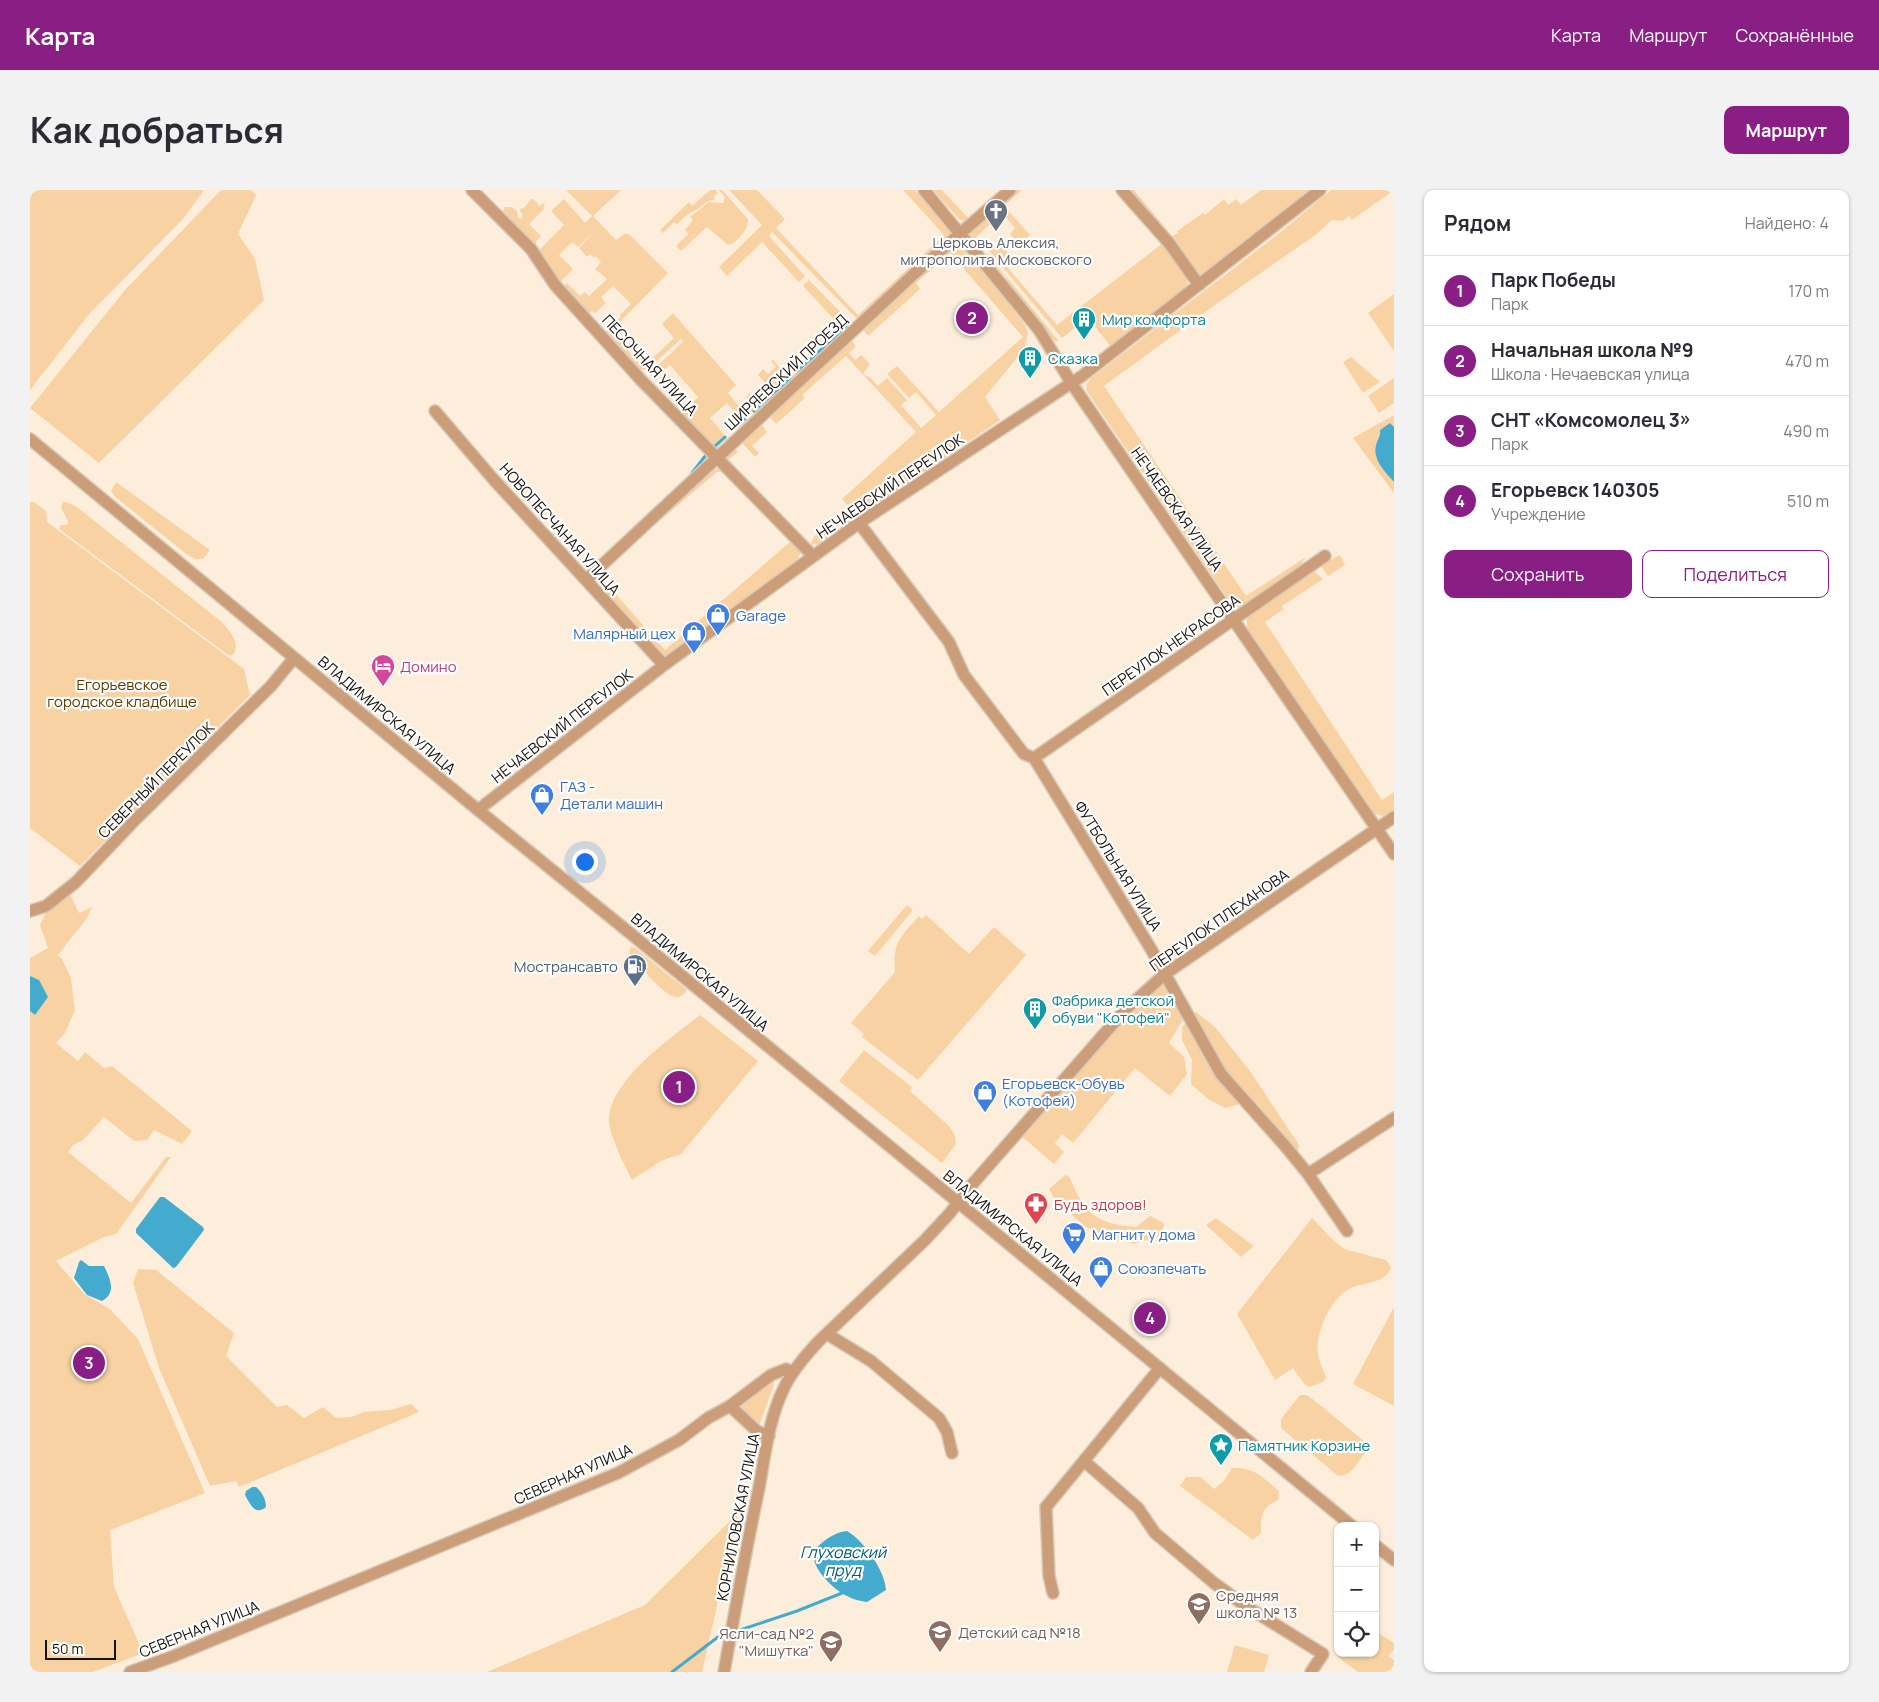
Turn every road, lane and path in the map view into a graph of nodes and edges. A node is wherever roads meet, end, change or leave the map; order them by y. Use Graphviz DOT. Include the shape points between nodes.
graph roads {
  1 [pos="472,190"];
  2 [pos="924,190"];
  3 [pos="1010,190"];
  4 [pos="1122,190"];
  5 [pos="1320,190"];
  6 [pos="960,234"];
  7 [pos="1199,285"];
  8 [pos="1072,384"];
  9 [pos="435,411"];
  10 [pos="30,439"];
  11 [pos="718,457"];
  12 [pos="859,523"];
  13 [pos="813,556"];
  14 [pos="1325,556"];
  15 [pos="586,580"];
  16 [pos="1234,619"];
  17 [pos="294,658"];
  18 [pos="664,665"];
  19 [pos="1034,758"];
  20 [pos="478,810"];
  21 [pos="1394,817"];
  22 [pos="1376,829"];
  23 [pos="1394,854"];
  24 [pos="30,911"];
  25 [pos="1165,974"];
  26 [pos="1394,1118"];
  27 [pos="1308,1174"];
  28 [pos="959,1202"];
  29 [pos="1347,1231"];
  30 [pos="827,1334"];
  31 [pos="1160,1368"];
  32 [pos="794,1372"];
  33 [pos="730,1406"];
  34 [pos="769,1436"];
  35 [pos="952,1453"];
  36 [pos="1084,1461"];
  37 [pos="1347,1522"];
  38 [pos="1379,1548"];
  39 [pos="1394,1560"];
  40 [pos="1053,1593"];
  41 [pos="130,1672"];
  42 [pos="724,1672"];
  43 [pos="1311,1672"];
  1 -- 11 [label="street, ПЕСОЧНАЯ УЛИЦА" via="531,249 555,285 641,380"];
  2 -- 6 [label="street, НЕЧАЕВСКАЯ УЛИЦА"];
  3 -- 6 [label="street, ШИРЯЕВСКИЙ ПРОЕЗД"];
  4 -- 7 [label="street" via="1169,243"];
  5 -- 7 [label="street, НЕЧАЕВСКИЙ ПЕРЕУЛОК"];
  6 -- 8 [label="street, НЕЧАЕВСКАЯ УЛИЦА" via="1039,330"];
  6 -- 11 [label="street, ШИРЯЕВСКИЙ ПРОЕЗД"];
  7 -- 8 [label="street, НЕЧАЕВСКИЙ ПЕРЕУЛОК"];
  8 -- 12 [label="street, НЕЧАЕВСКИЙ ПЕРЕУЛОК"];
  8 -- 16 [label="street, НЕЧАЕВСКАЯ УЛИЦА"];
  9 -- 15 [label="street, НОВОПЕСЧАНАЯ УЛИЦА"];
  10 -- 17 [label="street, ВЛАДИМИРСКАЯ УЛИЦА"];
  11 -- 13 [label="street, ПЕСОЧНАЯ УЛИЦА"];
  11 -- 15 [label="street, ШИРЯЕВСКИЙ ПРОЕЗД"];
  12 -- 13 [label="street, НЕЧАЕВСКИЙ ПЕРЕУЛОК"];
  12 -- 19 [label="street, ФУТБОЛЬНАЯ УЛИЦА" via="949,642 964,675 1024,754"];
  13 -- 18 [label="street, НЕЧАЕВСКИЙ ПЕРЕУЛОК"];
  14 -- 16 [label="street, ПЕРЕУЛОК НЕКРАСОВА"];
  15 -- 18 [label="street, НОВОПЕСЧАНАЯ УЛИЦА"];
  16 -- 19 [label="street, ПЕРЕУЛОК НЕКРАСОВА"];
  16 -- 22 [label="street, НЕЧАЕВСКАЯ УЛИЦА"];
  17 -- 20 [label="street, ВЛАДИМИРСКАЯ УЛИЦА"];
  17 -- 24 [label="street, СЕВЕРНЫЙ ПЕРЕУЛОК" via="271,686 76,882 46,906"];
  18 -- 20 [label="street, НЕЧАЕВСКИЙ ПЕРЕУЛОК"];
  19 -- 25 [label="street, ФУТБОЛЬНАЯ УЛИЦА"];
  20 -- 28 [label="street, ВЛАДИМИРСКАЯ УЛИЦА"];
  21 -- 22 [label="street, ПЕРЕУЛОК ПЛЕХАНОВА"];
  22 -- 23 [label="street, НЕЧАЕВСКАЯ УЛИЦА"];
  22 -- 25 [label="street, ПЕРЕУЛОК ПЛЕХАНОВА"];
  25 -- 27 [label="street, ФУТБОЛЬНАЯ УЛИЦА" via="1221,1074"];
  25 -- 28 [label="street, ПЕРЕУЛОК ПЛЕХАНОВА" via="1120,1017"];
  26 -- 27 [label="street"];
  27 -- 29 [label="street, ФУТБОЛЬНАЯ УЛИЦА"];
  28 -- 30 [label="street" via="925,1240"];
  28 -- 31 [label="street, ВЛАДИМИРСКАЯ УЛИЦА"];
  30 -- 32 [label="street"];
  30 -- 35 [label="street" via="872,1361 940,1418"];
  31 -- 36 [label="street"];
  31 -- 37 [label="street, ВЛАДИМИРСКАЯ УЛИЦА"];
  32 -- 33 [label="street, СЕВЕРНАЯ УЛИЦА" via="786,1370 771,1375"];
  32 -- 34 [label="street, КОРНИЛОВСКАЯ УЛИЦА" via="780,1396"];
  33 -- 34 [label="street" via="757,1432"];
  33 -- 41 [label="street, СЕВЕРНАЯ УЛИЦА" via="679,1440 618,1473"];
  34 -- 42 [label="street, КОРНИЛОВСКАЯ УЛИЦА"];
  36 -- 40 [label="street" via="1046,1507 1048,1576"];
  36 -- 43 [label="street" via="1138,1508 1161,1538 1214,1583 1323,1654"];
  38 -- 39 [label="street"];
}
